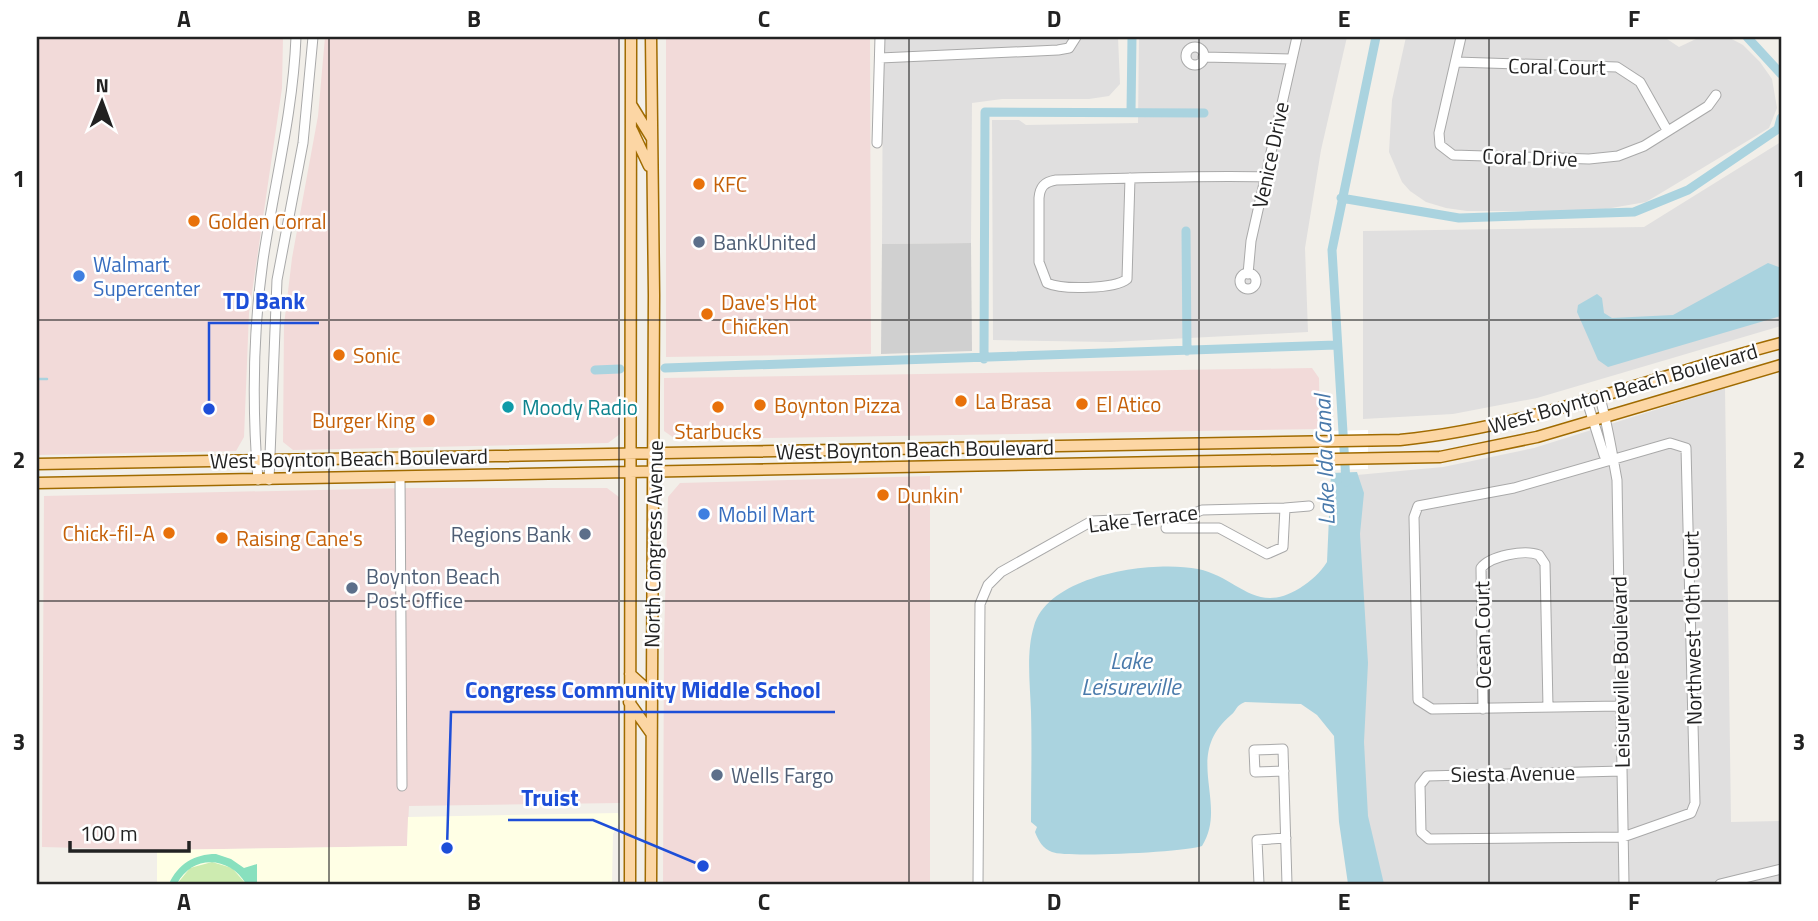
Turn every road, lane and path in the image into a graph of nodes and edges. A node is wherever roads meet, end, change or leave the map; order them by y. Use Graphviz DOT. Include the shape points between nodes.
graph roads {
  1 [pos="296,37"];
  2 [pos="313,37"];
  3 [pos="631,37"];
  4 [pos="651,37"];
  5 [pos="880,37"];
  6 [pos="1076,37"];
  7 [pos="1297,37"];
  8 [pos="1461,37"];
  9 [pos="1203,57"];
  10 [pos="880,58"];
  11 [pos="1292,59"];
  12 [pos="1455,62"];
  13 [pos="1716,95"];
  14 [pos="631,104"];
  15 [pos="631,128"];
  16 [pos="1667,130"];
  17 [pos="651,137"];
  18 [pos="877,143"];
  19 [pos="651,169"];
  20 [pos="1265,177"];
  21 [pos="1130,178"];
  22 [pos="1248,274"];
  23 [pos="1781,343"];
  24 [pos="1781,365"];
  25 [pos="1600,398"];
  26 [pos="1587,401"];
  27 [pos="1600,420"];
  28 [pos="937,448"];
  29 [pos="906,449"];
  30 [pos="632,453"];
  31 [pos="654,453"];
  32 [pos="271,459"];
  33 [pos="256,460"];
  34 [pos="1611,461"];
  35 [pos="37,464"];
  36 [pos="887,468"];
  37 [pos="916,468"];
  38 [pos="654,473"];
  39 [pos="631,474"];
  40 [pos="400,477"];
  41 [pos="263,480"];
  42 [pos="37,483"];
  43 [pos="1309,506"];
  44 [pos="1285,508"];
  45 [pos="1166,527"];
  46 [pos="630,674"];
  47 [pos="651,693"];
  48 [pos="629,702"];
  49 [pos="1621,706"];
  50 [pos="1548,707"];
  51 [pos="1483,709"];
  52 [pos="651,733"];
  53 [pos="1284,771"];
  54 [pos="1622,771"];
  55 [pos="402,786"];
  56 [pos="1623,837"];
  57 [pos="1286,838"];
  58 [pos="1781,869"];
  59 [pos="630,884"];
  60 [pos="651,884"];
  61 [pos="978,884"];
  62 [pos="1259,884"];
  63 [pos="1287,884"];
  64 [pos="1624,884"];
  65 [pos="1720,884"];
  1 -- 33 [label="street" via="286,140 259,299"];
  2 -- 32 [label="street" via="303,143 276,290"];
  3 -- 14 [label="main road, North Congress Avenue"];
  4 -- 17 [label="main road, North Congress Avenue"];
  5 -- 10 [label="street"];
  6 -- 10 [label="street" via="1069,48 1058,50"];
  7 -- 11 [label="street, Venice Drive"];
  8 -- 12 [label="street, Coral Drive"];
  9 -- 11 [label="street"];
  10 -- 18 [label="street"];
  11 -- 20 [label="street, Venice Drive"];
  12 -- 16 [label="street, Coral Court" via="1617,67 1640,82"];
  12 -- 16 [label="street, Coral Drive" via="1439,139 1453,155 1603,158 1631,152"];
  13 -- 16 [label="street, Coral Drive" via="1708,106"];
  14 -- 15 [label="main road, North Congress Avenue"];
  14 -- 17 [label="main road"];
  15 -- 19 [label="main road"];
  15 -- 30 [label="main road, North Congress Avenue"];
  17 -- 19 [label="main road, North Congress Avenue"];
  19 -- 31 [label="main road, North Congress Avenue"];
  20 -- 21 [label="street"];
  20 -- 22 [label="street, Venice Drive"];
  21 -- 21 [label="street" via="1130,271 1124,282 1058,286 1043,279 1039,262 1039,194 1043,185 1056,180"];
  23 -- 25 [label="main road, West Boynton Beach Boulevard"];
  24 -- 27 [label="main road, West Boynton Beach Boulevard"];
  25 -- 26 [label="main road, West Boynton Beach Boulevard"];
  25 -- 27 [label="street, Leisureville Boulevard"];
  26 -- 27 [label="street, Leisureville Boulevard"];
  26 -- 28 [label="main road, West Boynton Beach Boulevard" via="1471,431 1399,440"];
  27 -- 34 [label="street, Leisureville Boulevard" via="1613,451"];
  27 -- 37 [label="main road, West Boynton Beach Boulevard" via="1440,457"];
  28 -- 29 [label="main road, West Boynton Beach Boulevard"];
  28 -- 37 [label="main road"];
  29 -- 31 [label="main road, West Boynton Beach Boulevard"];
  29 -- 36 [label="main road"];
  30 -- 31 [label="main road, West Boynton Beach Boulevard"];
  30 -- 32 [label="main road, West Boynton Beach Boulevard"];
  30 -- 39 [label="main road, North Congress Avenue"];
  31 -- 38 [label="main road, North Congress Avenue"];
  32 -- 33 [label="main road, West Boynton Beach Boulevard"];
  32 -- 41 [label="street"];
  33 -- 35 [label="main road, West Boynton Beach Boulevard"];
  33 -- 41 [label="street"];
  34 -- 49 [label="street, Leisureville Boulevard" via="1616,480"];
  34 -- 51 [label="street" via="1514,488 1423,503 1415,511 1418,700 1432,709"];
  34 -- 56 [label="street, Northwest 10th Court" via="1670,443 1681,445 1688,454 1695,803 1686,817"];
  36 -- 37 [label="main road, West Boynton Beach Boulevard"];
  36 -- 38 [label="main road, West Boynton Beach Boulevard"];
  38 -- 39 [label="main road, West Boynton Beach Boulevard"];
  38 -- 47 [label="main road, North Congress Avenue"];
  39 -- 40 [label="main road, West Boynton Beach Boulevard"];
  39 -- 46 [label="main road, North Congress Avenue"];
  40 -- 41 [label="main road, West Boynton Beach Boulevard"];
  40 -- 55 [label="street"];
  41 -- 42 [label="main road, West Boynton Beach Boulevard"];
  43 -- 44 [label="street"];
  44 -- 45 [label="street, Lake Terrace" via="1285,544 1271,553 1262,553 1219,528"];
  44 -- 61 [label="street, Lake Terrace" via="1092,520 992,580 980,604"];
  46 -- 47 [label="main road"];
  46 -- 48 [label="main road, North Congress Avenue"];
  47 -- 52 [label="main road, North Congress Avenue"];
  48 -- 52 [label="main road"];
  48 -- 59 [label="main road, North Congress Avenue"];
  49 -- 50 [label="street"];
  49 -- 54 [label="street, Leisureville Boulevard"];
  50 -- 51 [label="street"];
  50 -- 51 [label="street, Ocean Court" via="1545,565 1539,555 1528,552 1489,560 1481,568"];
  52 -- 60 [label="main road, North Congress Avenue"];
  53 -- 57 [label="street"];
  54 -- 56 [label="street, Leisureville Boulevard"];
  54 -- 56 [label="street, Siesta Avenue" via="1427,776 1420,785 1419,826 1429,839"];
  56 -- 64 [label="street, Leisureville Boulevard"];
  57 -- 62 [label="street" via="1257,840"];
  57 -- 63 [label="street"];
  58 -- 65 [label="street"];
}
